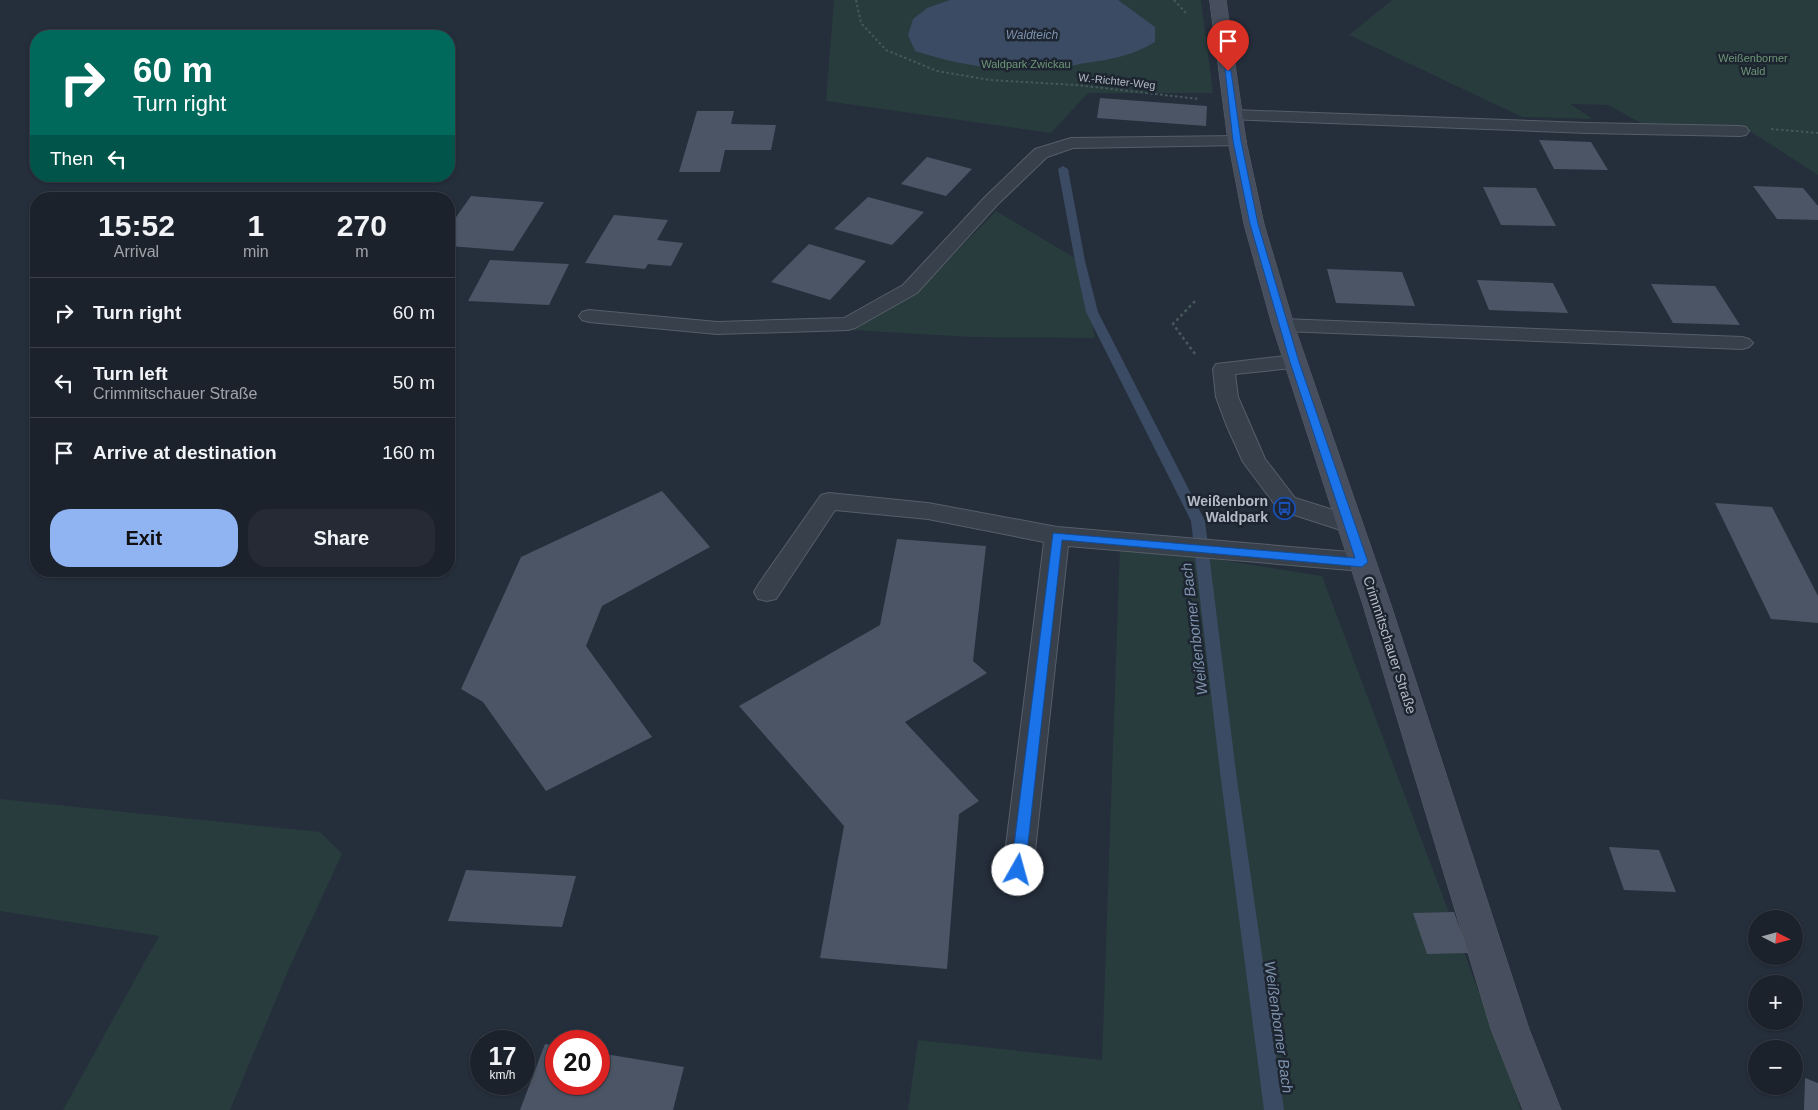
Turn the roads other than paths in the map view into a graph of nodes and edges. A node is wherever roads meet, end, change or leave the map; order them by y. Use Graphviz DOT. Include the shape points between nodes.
graph roads {
  1 [pos="1218,0"];
  2 [pos="1233,109"];
  3 [pos="1740,131"];
  4 [pos="1237,141"];
  5 [pos="589,316"];
  6 [pos="1283,325"];
  7 [pos="1742,343"];
  8 [pos="1294,362"];
  9 [pos="1350,524"];
  10 [pos="1057,536"];
  11 [pos="1362,562"];
  12 [pos="767,592"];
  13 [pos="1018,870"];
  14 [pos="1542,1110"];
  1 -- 2 [label="main road, Crimmitschauer Straße"];
  2 -- 3 [label="lane" via="1587,128"];
  2 -- 4 [label="main road, Crimmitschauer Straße"];
  4 -- 5 [label="lane" via="1072,143 1041,153 910,288 848,324 717,328"];
  4 -- 6 [label="main road, Crimmitschauer Straße" via="1254,224"];
  6 -- 7 [label="lane"];
  6 -- 8 [label="main road, Crimmitschauer Straße"];
  8 -- 9 [label="main road, Crimmitschauer Straße"];
  8 -- 9 [label="lane" via="1224,369 1227,397 1255,462 1287,504"];
  9 -- 11 [label="main road, Crimmitschauer Straße"];
  10 -- 11 [label="lane"];
  10 -- 12 [label="lane" via="928,511 829,501"];
  10 -- 13 [label="lane"];
  11 -- 14 [label="main road, Crimmitschauer Straße" via="1510,1029"];
}
